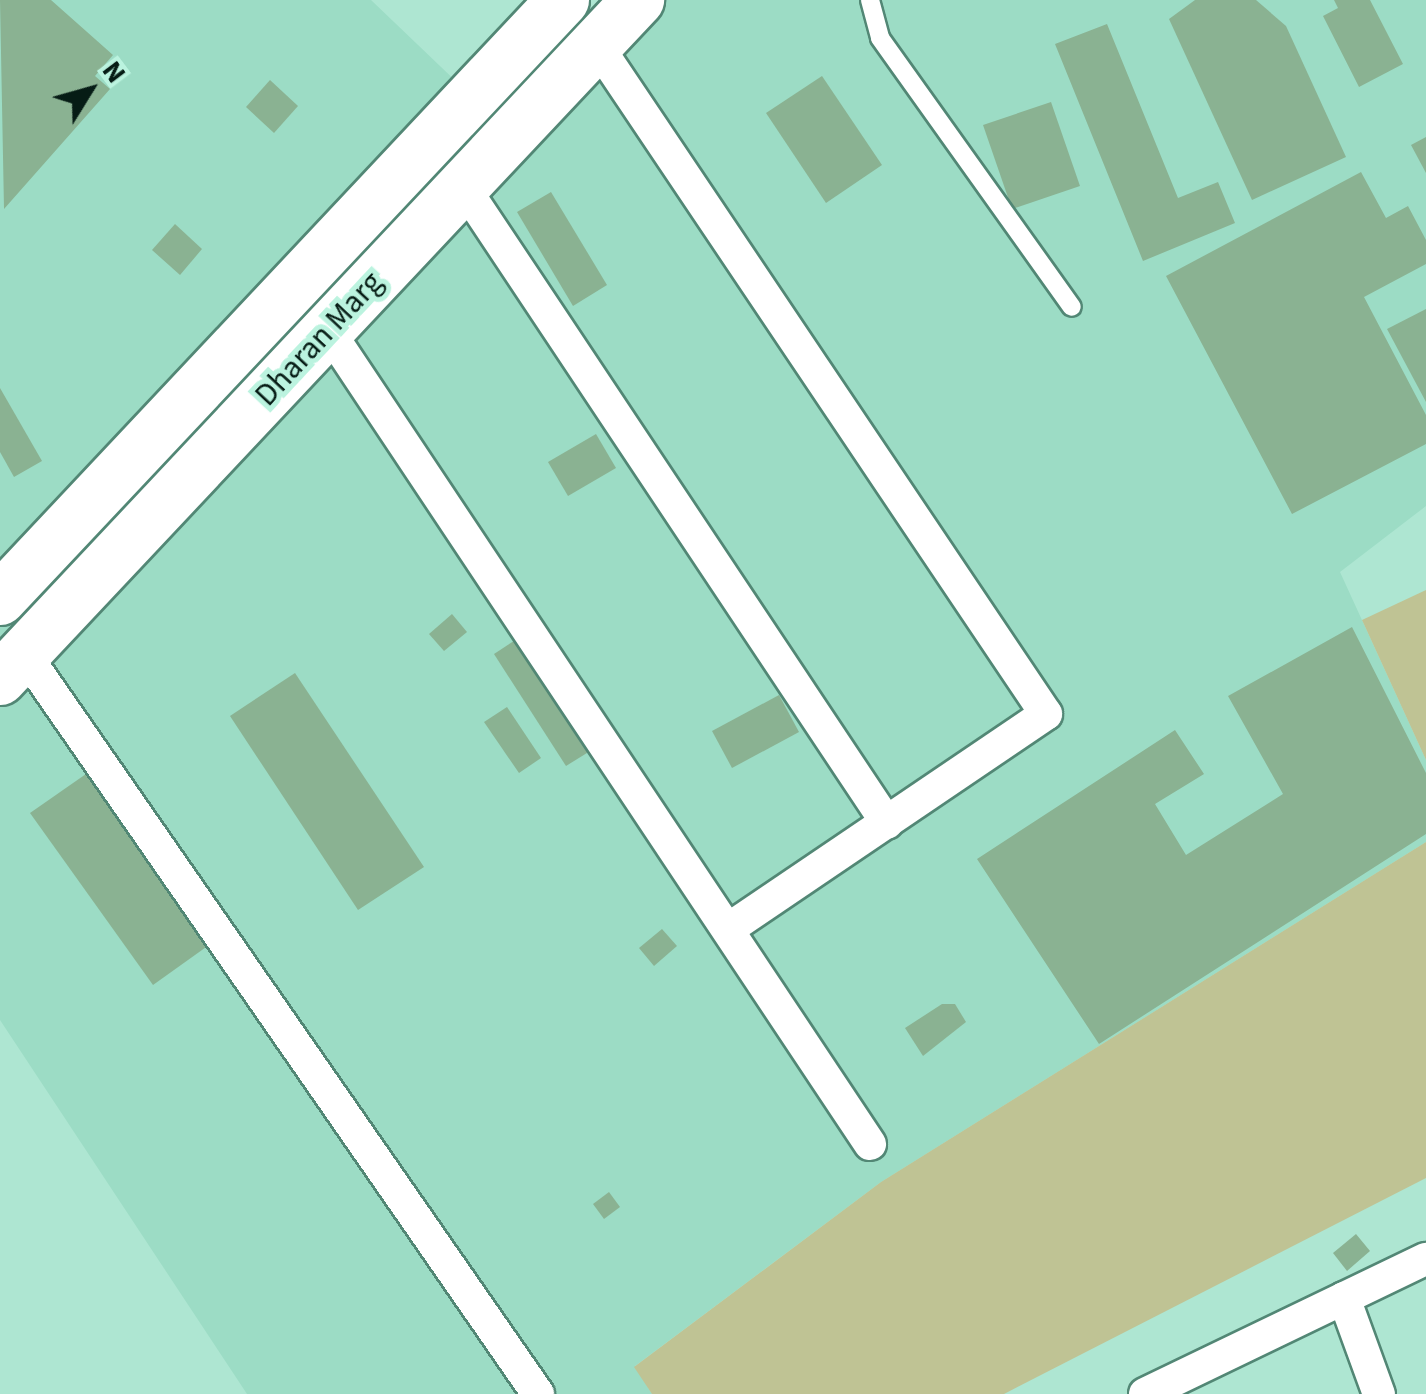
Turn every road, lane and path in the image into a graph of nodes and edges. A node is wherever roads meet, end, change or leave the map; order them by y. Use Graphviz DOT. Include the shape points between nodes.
graph roads {
  1 [pos="563,0"];
  2 [pos="638,0"];
  3 [pos="870,0"];
  4 [pos="596,44"];
  5 [pos="463,186"];
  6 [pos="1072,307"];
  7 [pos="328,330"];
  8 [pos="0,599"];
  9 [pos="12,666"];
  10 [pos="887,823"];
  11 [pos="728,929"];
  12 [pos="870,1144"];
  13 [pos="1426,1259"];
  14 [pos="1344,1298"];
  15 [pos="1165,1390"];
  16 [pos="538,1394"];
  17 [pos="1379,1394"];
  1 -- 8 [label="main road, Dharan Marg"];
  2 -- 4 [label="main road, Dharan Marg"];
  3 -- 6 [label="lane" via="880,38"];
  4 -- 5 [label="main road, Dharan Marg"];
  4 -- 10 [label="street" via="1046,714"];
  5 -- 7 [label="main road, Dharan Marg"];
  5 -- 10 [label="street"];
  7 -- 9 [label="main road, Dharan Marg"];
  7 -- 11 [label="street"];
  9 -- 16 [label="street"];
  10 -- 11 [label="street"];
  11 -- 12 [label="street"];
  13 -- 14 [label="street"];
  14 -- 15 [label="street"];
  14 -- 17 [label="street"];
}
